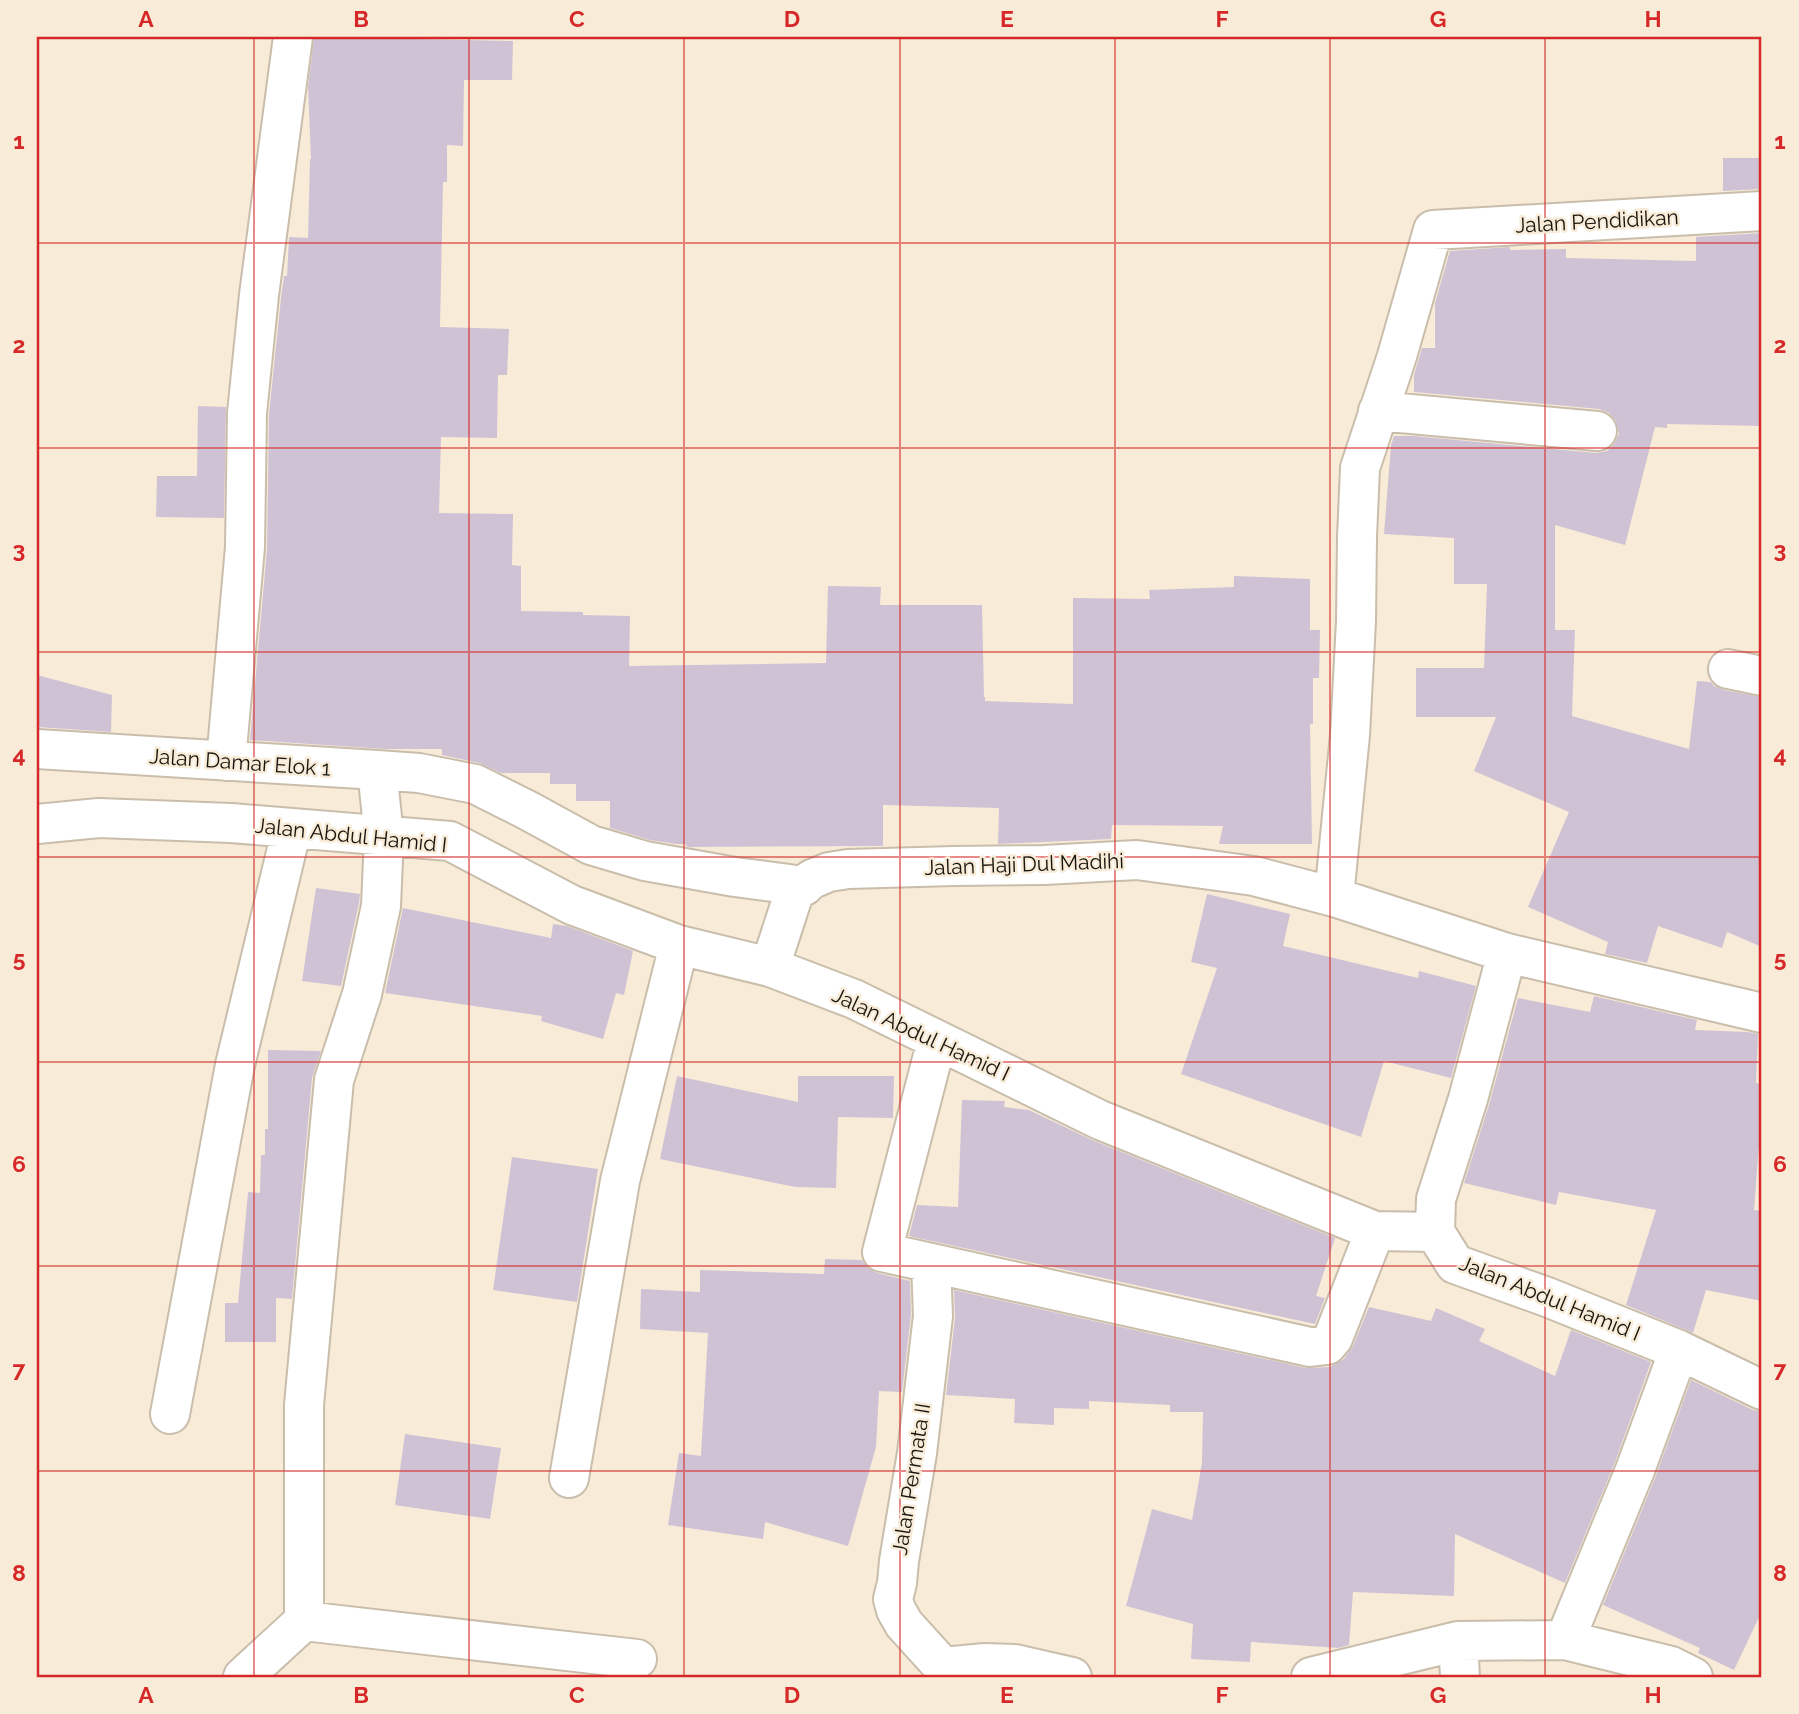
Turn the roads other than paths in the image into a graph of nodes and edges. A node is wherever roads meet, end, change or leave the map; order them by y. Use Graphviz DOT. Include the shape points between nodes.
graph roads {
  1 [pos="293,37"];
  2 [pos="1762,211"];
  3 [pos="1378,411"];
  4 [pos="1597,431"];
  5 [pos="37,749"];
  6 [pos="226,761"];
  7 [pos="377,770"];
  8 [pos="37,824"];
  9 [pos="292,828"];
  10 [pos="384,836"];
  11 [pos="799,890"];
  12 [pos="1335,897"];
  13 [pos="679,945"];
  14 [pos="1507,953"];
  15 [pos="772,964"];
  16 [pos="1762,1013"];
  17 [pos="937,1040"];
  18 [pos="1375,1231"];
  19 [pos="1435,1232"];
  20 [pos="931,1263"];
  21 [pos="1679,1350"];
  22 [pos="1762,1390"];
  23 [pos="170,1413"];
  24 [pos="569,1478"];
  25 [pos="303,1621"];
  26 [pos="1565,1640"];
  27 [pos="636,1659"];
  28 [pos="1459,1659"];
  29 [pos="1620,1666"];
  30 [pos="944,1672"];
  31 [pos="243,1677"];
  32 [pos="1072,1677"];
  33 [pos="1311,1677"];
  34 [pos="1693,1677"];
  1 -- 6 [label="street" via="247,413 245,547"];
  2 -- 3 [label="street, Jalan Pendidikan" via="1433,230"];
  3 -- 4 [label="street"];
  3 -- 12 [label="street" via="1360,468 1350,735"];
  5 -- 6 [label="street, Jalan Damar Elok 1"];
  6 -- 7 [label="street, Jalan Damar Elok 1"];
  7 -- 10 [label="street"];
  7 -- 11 [label="street, Jalan Damar Elok 1" via="475,784 591,845 645,861"];
  8 -- 9 [label="street, Jalan Abdul Hamid I" via="99,818"];
  9 -- 10 [label="street, Jalan Abdul Hamid I"];
  9 -- 23 [label="street" via="235,1065"];
  10 -- 13 [label="street, Jalan Abdul Hamid I" via="450,841 572,905"];
  10 -- 25 [label="street" via="381,906 362,994 334,1080 304,1405"];
  11 -- 12 [label="street, Jalan Haji Dul Madihi" via="820,875 848,869 1137,860 1254,876"];
  11 -- 15 [label="street"];
  12 -- 14 [label="street, Jalan Haji Dul Madihi"];
  13 -- 15 [label="street, Jalan Abdul Hamid I"];
  13 -- 24 [label="street" via="620,1181"];
  14 -- 16 [label="street, Jalan Haji Dul Madihi"];
  14 -- 19 [label="street" via="1436,1199"];
  15 -- 17 [label="street, Jalan Abdul Hamid I"];
  17 -- 18 [label="street, Jalan Abdul Hamid I" via="1100,1120"];
  17 -- 20 [label="street" via="882,1252"];
  18 -- 19 [label="street, Jalan Abdul Hamid I"];
  18 -- 20 [label="street" via="1333,1338 1328,1345 1310,1347"];
  19 -- 21 [label="street, Jalan Abdul Hamid I" via="1455,1264"];
  20 -- 30 [label="street, Jalan Permata II" via="933,1316 917,1453 892,1599 904,1624"];
  21 -- 22 [label="street, Jalan Abdul Hamid I"];
  21 -- 26 [label="street"];
  25 -- 27 [label="street"];
  25 -- 31 [label="street"];
  26 -- 28 [label="street"];
  26 -- 29 [label="street"];
  28 -- 33 [label="street"];
  29 -- 34 [label="street" via="1671,1666"];
  30 -- 32 [label="street" via="1016,1664"];
}
